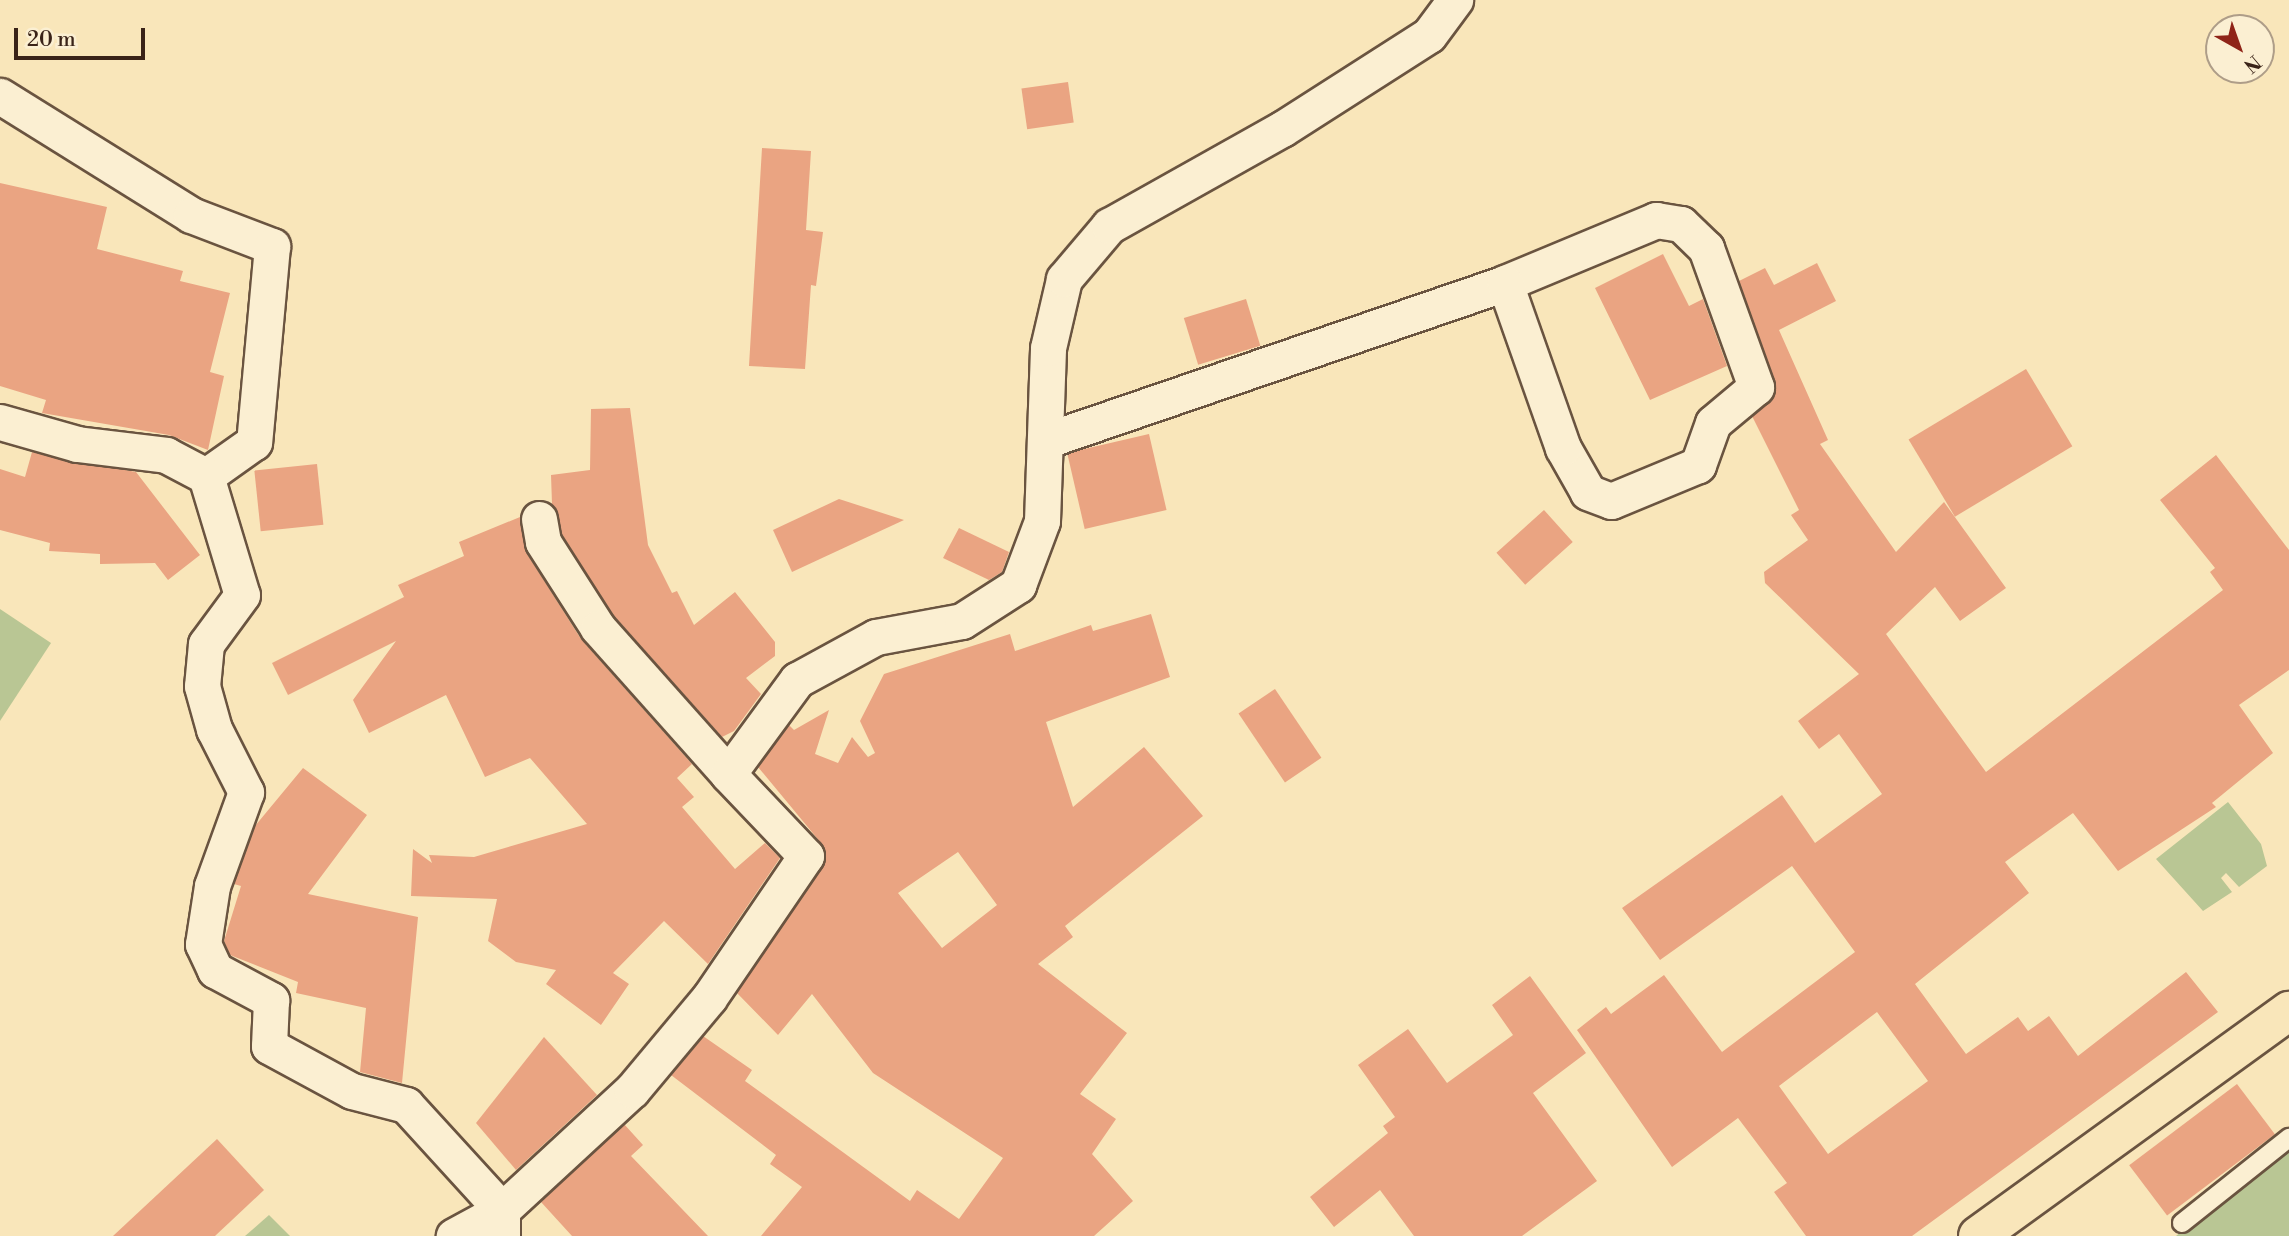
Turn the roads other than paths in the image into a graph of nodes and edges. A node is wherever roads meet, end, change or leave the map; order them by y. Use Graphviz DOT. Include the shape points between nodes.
graph roads {
  1 [pos="1455,0"];
  2 [pos="0,96"];
  3 [pos="1505,283"];
  4 [pos="0,422"];
  5 [pos="1049,439"];
  6 [pos="206,476"];
  7 [pos="539,519"];
  8 [pos="728,774"];
  9 [pos="2289,1011"];
  10 [pos="2289,1138"];
  11 [pos="502,1223"];
  12 [pos="2182,1223"];
  13 [pos="454,1236"];
  14 [pos="1978,1236"];
  1 -- 5 [label="street" via="1429,35 1282,130 1109,226 1064,279 1048,348"];
  2 -- 6 [label="street" via="191,215 272,246 254,442"];
  3 -- 3 [label="street" via="1656,220 1681,224 1706,248 1756,387 1713,423 1698,465 1611,500 1588,492 1563,448"];
  3 -- 5 [label="street"];
  4 -- 6 [label="street" via="77,443 166,455"];
  5 -- 8 [label="street" via="1042,521 1018,585 962,621 876,636 797,680"];
  6 -- 11 [label="street" via="242,595 206,644 202,686 214,729 246,792 212,886 203,944 215,970 271,1000 269,1046 352,1091 406,1105"];
  7 -- 8 [label="street" via="543,542 598,628"];
  8 -- 11 [label="street" via="806,856 709,998 632,1090"];
  9 -- 14 [label="main road"];
  10 -- 12 [label="lane"];
  11 -- 13 [label="street"];
}
